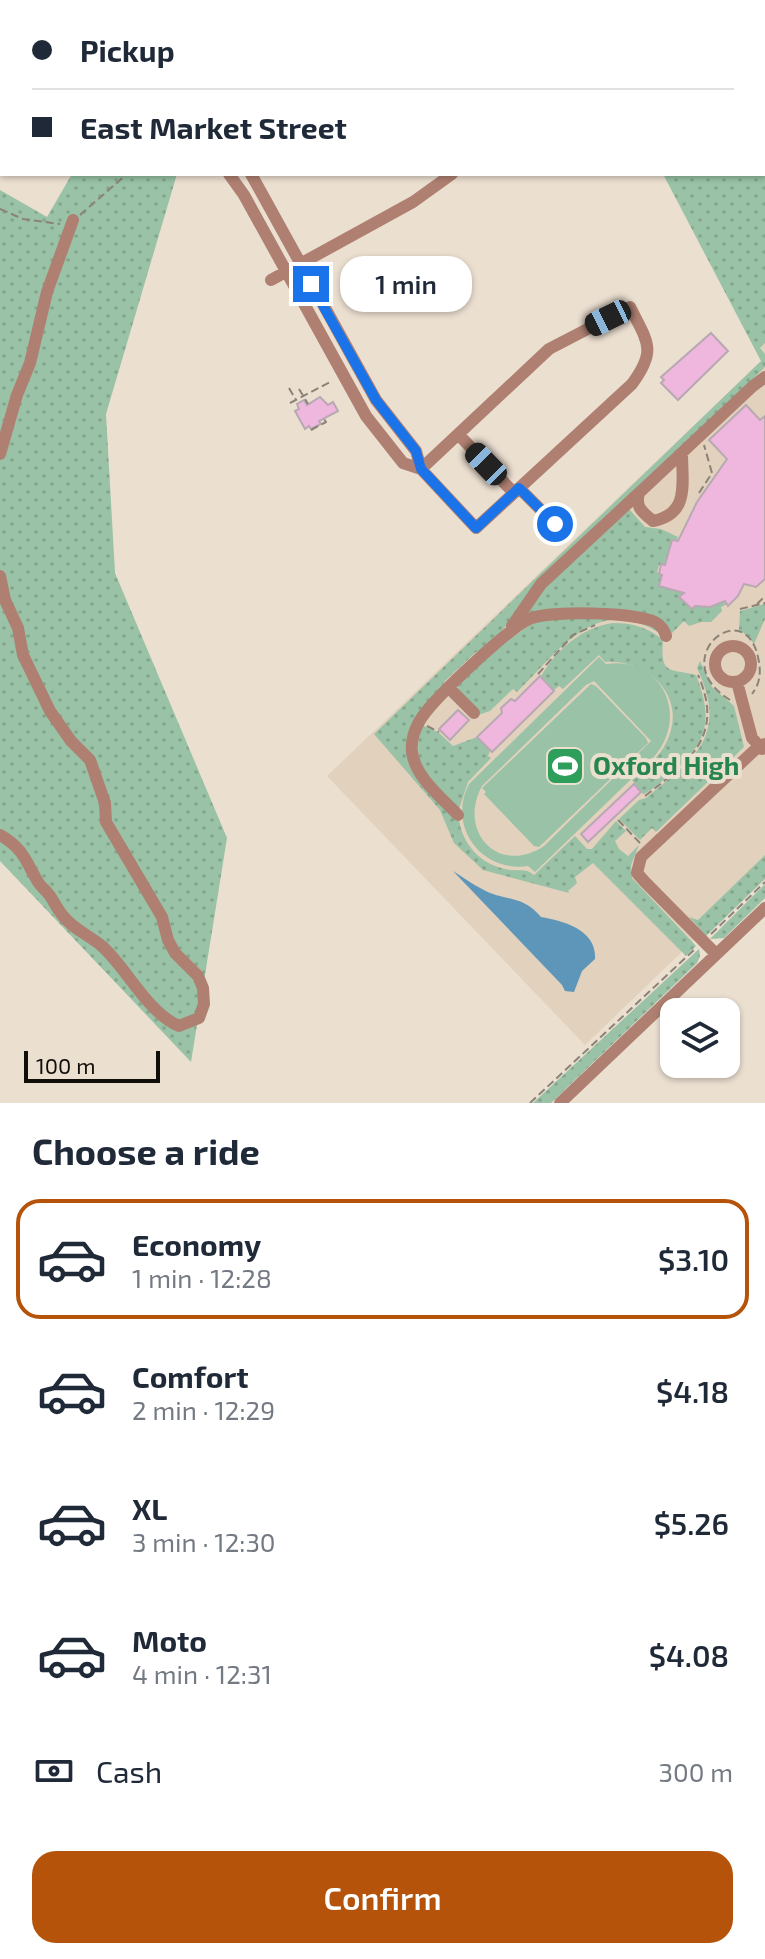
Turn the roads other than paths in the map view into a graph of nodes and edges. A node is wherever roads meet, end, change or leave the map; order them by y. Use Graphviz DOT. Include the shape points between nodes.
graph roads {
  1 [pos="230,176"];
  2 [pos="252,176"];
  3 [pos="449,176"];
  4 [pos="73,220"];
  5 [pos="301,264"];
  6 [pos="287,272"];
  7 [pos="271,280"];
  8 [pos="351,354"];
  9 [pos="336,362"];
  10 [pos="765,377"];
  11 [pos="458,434"];
  12 [pos="682,453"];
  13 [pos="0,454"];
  14 [pos="421,469"];
  15 [pos="517,490"];
  16 [pos="639,493"];
  17 [pos="555,524"];
  18 [pos="0,576"];
  19 [pos="511,628"];
  20 [pos="666,636"];
  21 [pos="737,682"];
  22 [pos="449,688"];
  23 [pos="474,713"];
  24 [pos="763,747"];
  25 [pos="458,815"];
  26 [pos="0,835"];
  27 [pos="765,908"];
  28 [pos="716,954"];
  29 [pos="560,1103"];
  1 -- 6 [label="street"];
  2 -- 5 [label="street"];
  3 -- 5 [label="street"];
  4 -- 13 [label="street"];
  5 -- 6 [label="street"];
  5 -- 8 [label="street"];
  6 -- 7 [label="street"];
  6 -- 9 [label="street"];
  8 -- 9 [label="street"];
  8 -- 14 [label="street" via="387,416 416,451"];
  9 -- 14 [label="street" via="391,450 403,463"];
  10 -- 12 [label="street"];
  11 -- 14 [label="street"];
  11 -- 15 [label="street"];
  11 -- 15 [label="street" via="549,349 630,307 647,340 649,356 642,371"];
  12 -- 16 [label="street"];
  12 -- 16 [label="street" via="677,509 653,521 640,511"];
  14 -- 15 [label="street" via="476,528"];
  15 -- 17 [label="street"];
  16 -- 19 [label="street" via="541,584"];
  18 -- 26 [label="street" via="23,655 50,711 90,760 106,822 162,917 175,953 198,976 204,1004 199,1018 179,1026 167,1021 102,946 66,920 19,848"];
  19 -- 20 [label="street" via="546,615 625,615 657,623"];
  19 -- 22 [label="street"];
  21 -- 24 [label="street" via="752,738"];
  22 -- 23 [label="street"];
  22 -- 25 [label="street" via="419,721 412,750 424,779"];
  24 -- 28 [label="street" via="641,857 637,868"];
  27 -- 28 [label="street"];
  28 -- 29 [label="street"];
}
